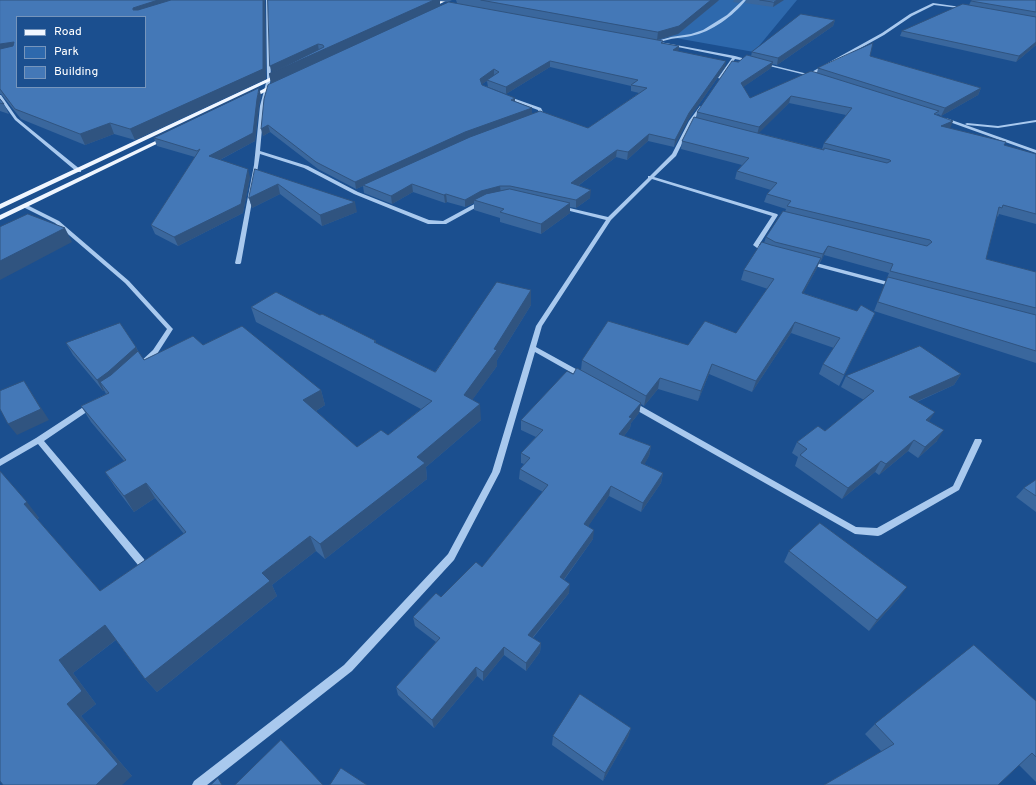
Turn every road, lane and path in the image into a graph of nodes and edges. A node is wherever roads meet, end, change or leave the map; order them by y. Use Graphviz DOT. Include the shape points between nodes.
graph roads {
  1 [pos="267,0"];
  2 [pos="745,0"];
  3 [pos="448,2"];
  4 [pos="974,9"];
  5 [pos="419,12"];
  6 [pos="428,14"];
  7 [pos="651,41"];
  8 [pos="658,42"];
  9 [pos="735,57"];
  10 [pos="291,70"];
  11 [pos="809,75"];
  12 [pos="816,77"];
  13 [pos="270,80"];
  14 [pos="286,80"];
  15 [pos="718,82"];
  16 [pos="264,90"];
  17 [pos="0,96"];
  18 [pos="505,96"];
  19 [pos="244,100"];
  20 [pos="704,102"];
  21 [pos="531,118"];
  22 [pos="942,118"];
  23 [pos="691,121"];
  24 [pos="1036,121"];
  25 [pos="699,123"];
  26 [pos="957,123"];
  27 [pos="173,134"];
  28 [pos="258,152"];
  29 [pos="1036,152"];
  30 [pos="79,171"];
  31 [pos="650,177"];
  32 [pos="362,190"];
  33 [pos="356,193"];
  34 [pos="488,198"];
  35 [pos="25,206"];
  36 [pos="0,207"];
  37 [pos="556,207"];
  38 [pos="775,215"];
  39 [pos="782,217"];
  40 [pos="0,218"];
  41 [pos="609,219"];
  42 [pos="770,253"];
  43 [pos="800,261"];
  44 [pos="238,263"];
  45 [pos="899,287"];
  46 [pos="533,348"];
  47 [pos="139,367"];
  48 [pos="587,379"];
  49 [pos="621,398"];
  50 [pos="98,400"];
  51 [pos="39,440"];
  52 [pos="978,441"];
  53 [pos="0,463"];
  54 [pos="141,562"];
  55 [pos="198,785"];
  1 -- 13 [label="street"];
  2 -- 8 [label="street" via="732,13 699,33 671,37"];
  3 -- 5 [label="main road"];
  3 -- 6 [label="main road"];
  4 -- 11 [label="street" via="934,4"];
  7 -- 8 [label="street"];
  8 -- 9 [label="street"];
  9 -- 11 [label="street"];
  9 -- 15 [label="street"];
  10 -- 13 [label="main road"];
  11 -- 12 [label="street"];
  13 -- 16 [label="street"];
  13 -- 30 [label="main road"];
  14 -- 16 [label="main road"];
  16 -- 19 [label="main road"];
  16 -- 28 [label="street" via="260,108"];
  17 -- 30 [label="street" via="16,119"];
  18 -- 21 [label="street" via="540,109 541,112"];
  20 -- 23 [label="street"];
  22 -- 26 [label="street"];
  23 -- 25 [label="street"];
  23 -- 31 [label="street" via="674,155"];
  24 -- 26 [label="street" via="998,127"];
  26 -- 29 [label="street"];
  27 -- 35 [label="main road"];
  28 -- 33 [label="street" via="306,168"];
  28 -- 44 [label="street"];
  30 -- 36 [label="main road"];
  31 -- 38 [label="street"];
  31 -- 41 [label="street"];
  32 -- 33 [label="street"];
  33 -- 34 [label="street" via="437,224 444,223"];
  35 -- 40 [label="main road"];
  35 -- 47 [label="street" via="57,222 127,282 170,329 155,352"];
  37 -- 41 [label="street"];
  38 -- 39 [label="street"];
  38 -- 42 [label="street" via="756,245"];
  41 -- 46 [label="street" via="539,326"];
  43 -- 45 [label="street"];
  46 -- 48 [label="street"];
  46 -- 55 [label="street" via="496,472 451,557 348,668"];
  49 -- 52 [label="street" via="855,530 878,532 956,488"];
  50 -- 51 [label="street"];
  51 -- 53 [label="street"];
  51 -- 54 [label="street"];
}
